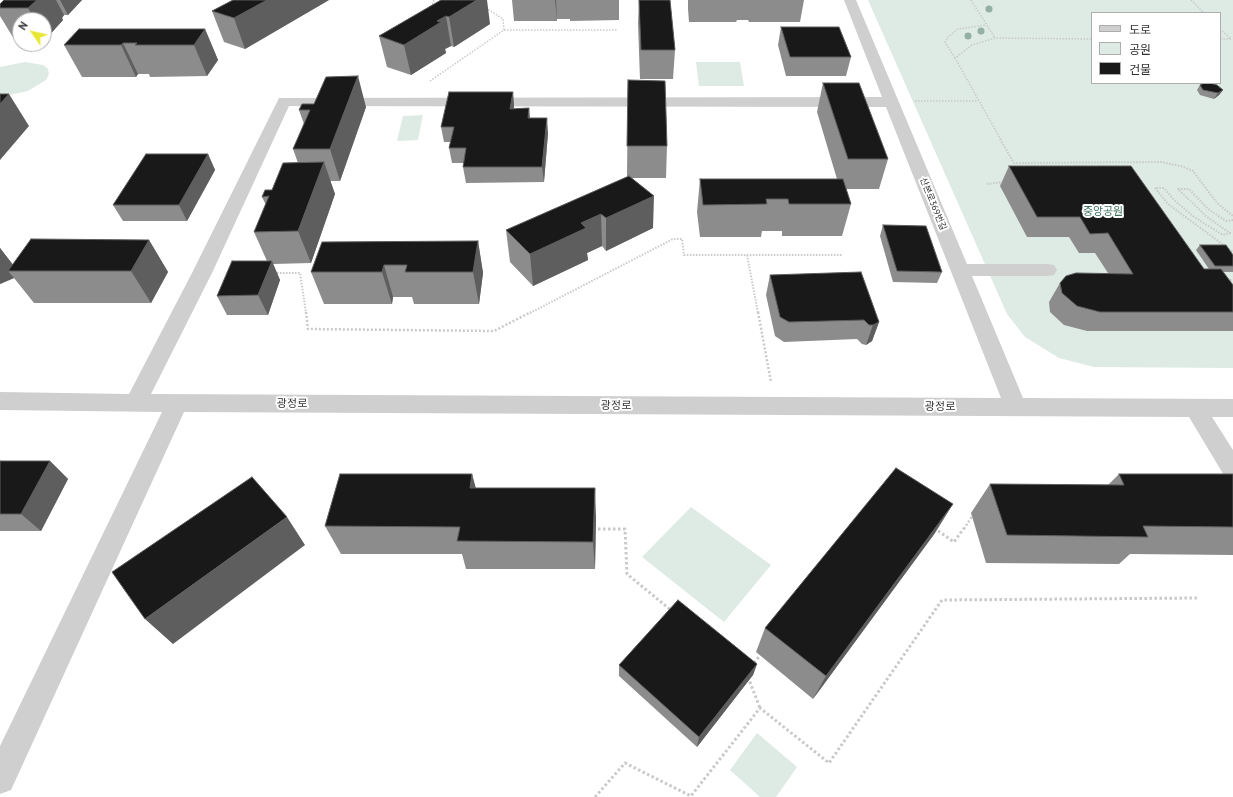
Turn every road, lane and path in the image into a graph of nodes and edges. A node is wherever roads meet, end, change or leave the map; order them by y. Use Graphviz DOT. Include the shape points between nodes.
graph roads {
  1 [pos="434,0"];
  2 [pos="850,0"];
  3 [pos="971,0"];
  4 [pos="1191,0"];
  5 [pos="439,7"];
  6 [pos="486,8"];
  7 [pos="1203,12"];
  8 [pos="986,25"];
  9 [pos="1221,29"];
  10 [pos="504,30"];
  11 [pos="617,30"];
  12 [pos="995,38"];
  13 [pos="1091,39"];
  14 [pos="1221,39"];
  15 [pos="1231,39"];
  16 [pos="1233,41"];
  17 [pos="955,58"];
  18 [pos="428,83"];
  19 [pos="978,101"];
  20 [pos="891,102"];
  21 [pos="1014,163"];
  22 [pos="1111,163"];
  23 [pos="1017,169"];
  24 [pos="1114,169"];
  25 [pos="1008,182"];
  26 [pos="987,184"];
  27 [pos="1233,216"];
  28 [pos="1233,220"];
  29 [pos="1233,252"];
  30 [pos="843,254"];
  31 [pos="747,255"];
  32 [pos="960,270"];
  33 [pos="1047,270"];
  34 [pos="270,273"];
  35 [pos="1226,280"];
  36 [pos="1233,280"];
  37 [pos="0,401"];
  38 [pos="136,403"];
  39 [pos="177,403"];
  40 [pos="776,406"];
  41 [pos="1016,408"];
  42 [pos="1233,408"];
  43 [pos="1196,409"];
  44 [pos="1233,470"];
  45 [pos="979,518"];
  46 [pos="929,526"];
  47 [pos="586,529"];
  48 [pos="1197,598"];
  49 [pos="675,613"];
  50 [pos="767,648"];
  51 [pos="752,666"];
  52 [pos="746,672"];
  53 [pos="760,708"];
  54 [pos="0,779"];
  55 [pos="595,797"];
  1 -- 5 [label="path" via="431,7"];
  2 -- 20 [label="street, 산본로369번길"];
  3 -- 8 [label="path"];
  4 -- 7 [label="path"];
  6 -- 10 [label="path" via="503,19"];
  8 -- 12 [label="path"];
  8 -- 17 [label="path" via="958,29 948,37 946,42"];
  9 -- 15 [label="path"];
  10 -- 11 [label="path"];
  10 -- 18 [label="path"];
  12 -- 13 [label="path"];
  12 -- 17 [label="path" via="972,45"];
  14 -- 15 [label="path"];
  15 -- 16 [label="path"];
  17 -- 19 [label="path"];
  19 -- 20 [label="path"];
  19 -- 21 [label="path"];
  20 -- 32 [label="street, 산본로369번길"];
  20 -- 38 [label="street" via="284,101 202,273"];
  21 -- 22 [label="path"];
  21 -- 23 [label="path"];
  22 -- 24 [label="path"];
  22 -- 27 [label="path" via="1161,162 1193,171 1217,203"];
  25 -- 26 [label="path"];
  28 -- 29 [label="path" via="1226,221 1208,209 1189,189 1178,189 1207,217 1230,233 1223,235 1194,217 1164,188 1155,188 1168,204"];
  30 -- 31 [label="path"];
  31 -- 34 [label="path" via="684,255 682,239 672,239 494,331 308,329 300,273"];
  31 -- 40 [label="path"];
  32 -- 33 [label="street"];
  32 -- 41 [label="street, 산본로369번길"];
  35 -- 36 [label="path"];
  37 -- 38 [label="street, 광정로"];
  38 -- 39 [label="street, 광정로"];
  39 -- 40 [label="street, 광정로"];
  39 -- 54 [label="street"];
  40 -- 41 [label="street, 광정로"];
  41 -- 43 [label="street, 광정로"];
  42 -- 43 [label="street, 광정로"];
  43 -- 44 [label="street"];
  45 -- 46 [label="path" via="971,518 954,542"];
  47 -- 49 [label="path" via="625,529 627,574"];
  48 -- 53 [label="path" via="942,600 829,764"];
  50 -- 51 [label="path"];
  52 -- 53 [label="path"];
  53 -- 55 [label="path" via="691,796 625,763"];
}
